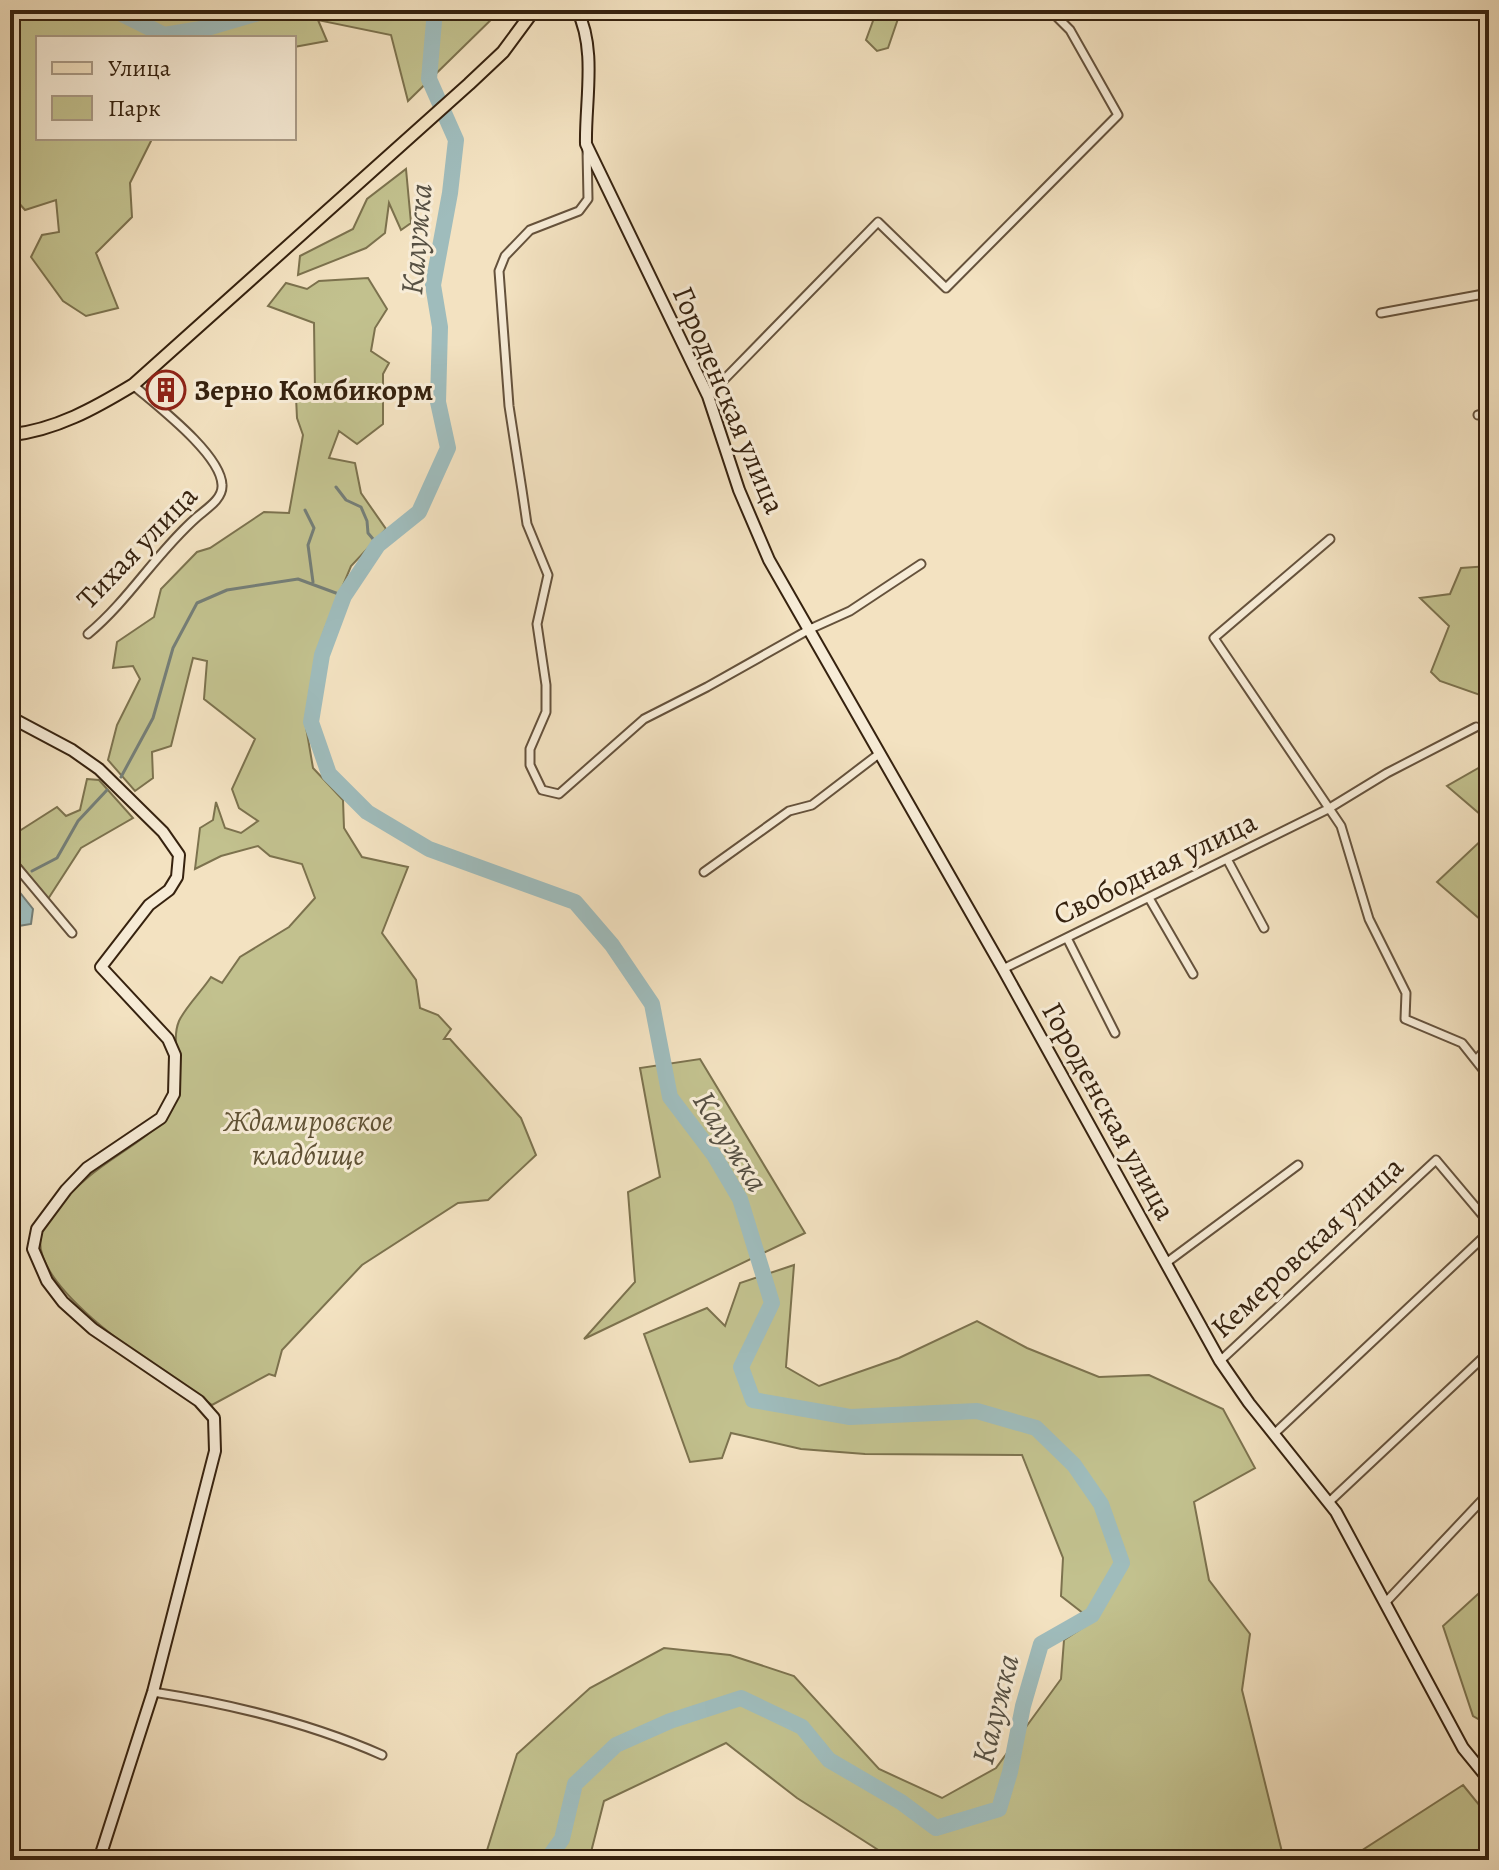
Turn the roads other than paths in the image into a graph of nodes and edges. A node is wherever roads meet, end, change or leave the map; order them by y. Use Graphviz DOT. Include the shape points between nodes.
graph roads {
  1 [pos="534,10"];
  2 [pos="577,10"];
  3 [pos="1050,10"];
  4 [pos="586,144"];
  5 [pos="1489,293"];
  6 [pos="1381,313"];
  7 [pos="133,385"];
  8 [pos="708,396"];
  9 [pos="1489,413"];
  10 [pos="1478,415"];
  11 [pos="10,435"];
  12 [pos="1330,539"];
  13 [pos="921,564"];
  14 [pos="810,629"];
  15 [pos="88,634"];
  16 [pos="10,717"];
  17 [pos="1476,727"];
  18 [pos="880,753"];
  19 [pos="1328,809"];
  20 [pos="10,859"];
  21 [pos="1227,859"];
  22 [pos="704,872"];
  23 [pos="1149,898"];
  24 [pos="1264,928"];
  25 [pos="72,933"];
  26 [pos="1067,938"];
  27 [pos="1003,969"];
  28 [pos="1193,974"];
  29 [pos="1115,1033"];
  30 [pos="1489,1046"];
  31 [pos="1476,1060"];
  32 [pos="1489,1077"];
  33 [pos="1298,1165"];
  34 [pos="1489,1223"];
  35 [pos="1489,1232"];
  36 [pos="1166,1263"];
  37 [pos="1489,1352"];
  38 [pos="1220,1361"];
  39 [pos="1275,1433"];
  40 [pos="1486,1496"];
  41 [pos="1328,1503"];
  42 [pos="1385,1603"];
  43 [pos="153,1692"];
  44 [pos="382,1755"];
  45 [pos="1489,1780"];
  46 [pos="99,1860"];
  1 -- 7 [label="main road" via="503,52 469,84"];
  2 -- 4 [label="street, Городенская улица" via="588,55"];
  3 -- 8 [label="street" via="1070,30 1118,115 946,288 878,222"];
  4 -- 8 [label="street, Городенская улица"];
  4 -- 14 [label="street, Городенская улица" via="588,199 579,211 530,230 505,256 499,271 509,406 523,502 548,575 537,624 546,712 530,749 537,783 548,793 559,794 644,719"];
  5 -- 6 [label="street"];
  7 -- 11 [label="main road" via="87,413"];
  7 -- 15 [label="street, Тихая улица" via="197,441 223,484 219,498 174,537 114,612"];
  8 -- 14 [label="street, Городенская улица" via="769,560"];
  9 -- 10 [label="street"];
  12 -- 19 [label="street" via="1214,638"];
  13 -- 14 [label="street, Городенская улица" via="850,611"];
  14 -- 18 [label="street, Городенская улица"];
  16 -- 43 [label="street" via="99,769 179,855 177,877 169,890 149,905 101,967 168,1039 175,1055 174,1094 161,1118 87,1168 66,1190 37,1229 33,1249 63,1302 93,1329 199,1401 214,1418 215,1451"];
  17 -- 19 [label="street, Свободная улица"];
  18 -- 22 [label="street" via="812,805 789,811"];
  18 -- 27 [label="street, Городенская улица"];
  19 -- 21 [label="street, Свободная улица"];
  19 -- 31 [label="street" via="1341,826 1369,919 1406,993 1405,1019 1462,1043"];
  20 -- 25 [label="street"];
  21 -- 23 [label="street, Свободная улица"];
  21 -- 24 [label="street"];
  23 -- 26 [label="street, Свободная улица"];
  23 -- 28 [label="street"];
  26 -- 27 [label="street, Свободная улица"];
  26 -- 29 [label="street"];
  27 -- 36 [label="street, Городенская улица"];
  30 -- 31 [label="street"];
  31 -- 32 [label="street"];
  33 -- 36 [label="street"];
  34 -- 38 [label="street, Кемеровская улица" via="1436,1160"];
  35 -- 39 [label="street"];
  36 -- 38 [label="street, Городенская улица"];
  37 -- 41 [label="street"];
  38 -- 39 [label="street, Городенская улица"];
  39 -- 41 [label="street, Городенская улица"];
  40 -- 42 [label="street"];
  41 -- 42 [label="street, Городенская улица"];
  42 -- 45 [label="street, Городенская улица" via="1463,1748"];
  43 -- 44 [label="street" via="206,1700 336,1735"];
  43 -- 46 [label="street"];
}
